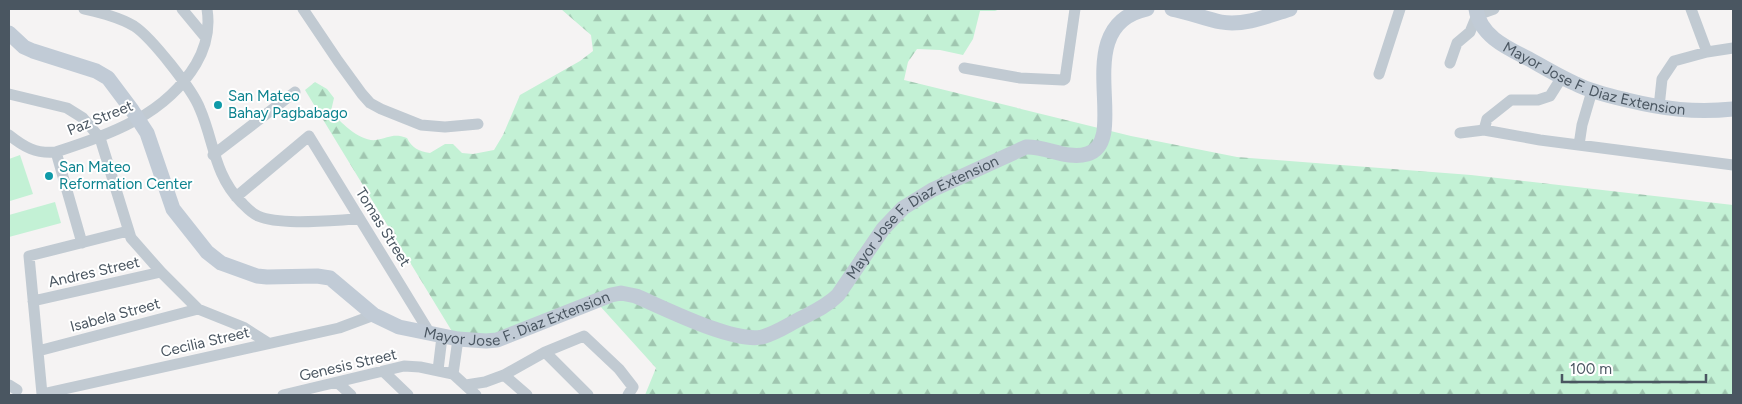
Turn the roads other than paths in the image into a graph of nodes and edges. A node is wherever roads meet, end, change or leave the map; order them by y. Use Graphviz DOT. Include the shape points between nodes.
graph roads {
  1 [pos="84,9"];
  2 [pos="182,9"];
  3 [pos="207,9"];
  4 [pos="303,9"];
  5 [pos="1075,9"];
  6 [pos="1147,9"];
  7 [pos="1172,9"];
  8 [pos="1290,9"];
  9 [pos="1400,9"];
  10 [pos="1494,9"];
  11 [pos="1691,9"];
  12 [pos="1125,12"];
  13 [pos="1197,12"];
  14 [pos="1476,12"];
  15 [pos="9,33"];
  16 [pos="206,38"];
  17 [pos="1733,48"];
  18 [pos="1707,52"];
  19 [pos="1450,63"];
  20 [pos="964,68"];
  21 [pos="1380,74"];
  22 [pos="1562,77"];
  23 [pos="184,83"];
  24 [pos="1592,91"];
  25 [pos="295,92"];
  26 [pos="9,94"];
  27 [pos="1659,107"];
  28 [pos="1733,109"];
  29 [pos="139,120"];
  30 [pos="478,124"];
  31 [pos="1484,130"];
  32 [pos="1460,132"];
  33 [pos="9,135"];
  34 [pos="100,138"];
  35 [pos="1579,146"];
  36 [pos="56,152"];
  37 [pos="214,155"];
  38 [pos="1733,164"];
  39 [pos="236,197"];
  40 [pos="360,220"];
  41 [pos="128,231"];
  42 [pos="82,242"];
  43 [pos="161,272"];
  44 [pos="33,301"];
  45 [pos="198,309"];
  46 [pos="374,315"];
  47 [pos="437,336"];
  48 [pos="458,339"];
  49 [pos="268,343"];
  50 [pos="38,350"];
  51 [pos="545,352"];
  52 [pos="438,370"];
  53 [pos="383,372"];
  54 [pos="453,374"];
  55 [pos="504,374"];
  56 [pos="338,383"];
  57 [pos="466,385"];
  58 [pos="631,391"];
  59 [pos="290,395"];
  60 [pos="351,395"];
  61 [pos="408,395"];
  62 [pos="476,395"];
  63 [pos="527,395"];
  64 [pos="588,395"];
  1 -- 23 [label="street" via="117,18 139,30"];
  2 -- 16 [label="street"];
  3 -- 16 [label="street, Paz Street"];
  4 -- 30 [label="street" via="370,103 404,119 431,126"];
  5 -- 20 [label="street" via="1063,80 1020,78"];
  6 -- 12 [label="street, Mayor Jose F. Diaz Extension"];
  7 -- 13 [label="street"];
  8 -- 13 [label="street" via="1236,23 1223,23"];
  9 -- 21 [label="street"];
  10 -- 14 [label="street"];
  11 -- 18 [label="street"];
  12 -- 48 [label="street, Mayor Jose F. Diaz Extension" via="1108,38 1104,62 1104,128 1097,148 1078,156 1037,146 1026,147 932,190 903,208 883,229 838,295 777,331 762,337 728,334 636,296 621,293 497,340"];
  14 -- 19 [label="street" via="1470,32 1457,43"];
  14 -- 22 [label="street, Mayor Jose F. Diaz Extension" via="1490,36"];
  15 -- 29 [label="street, Mayor Jose F. Diaz Extension" via="33,51 102,74"];
  16 -- 23 [label="street, Paz Street"];
  17 -- 18 [label="street"];
  18 -- 27 [label="street" via="1674,61 1662,79"];
  22 -- 24 [label="street, Mayor Jose F. Diaz Extension"];
  22 -- 31 [label="street" via="1550,96 1538,100 1511,100 1487,119"];
  23 -- 29 [label="street, Paz Street"];
  23 -- 37 [label="street" via="200,109"];
  24 -- 27 [label="street, Mayor Jose F. Diaz Extension"];
  24 -- 35 [label="street"];
  25 -- 37 [label="street"];
  26 -- 34 [label="street" via="74,111"];
  27 -- 28 [label="street, Mayor Jose F. Diaz Extension" via="1685,111"];
  29 -- 34 [label="street, Paz Street"];
  29 -- 46 [label="street, Mayor Jose F. Diaz Extension" via="151,143 173,209 214,258 267,278 330,278"];
  31 -- 32 [label="street"];
  31 -- 35 [label="street"];
  33 -- 36 [label="street" via="34,151"];
  34 -- 36 [label="street, Paz Street"];
  34 -- 41 [label="street"];
  35 -- 38 [label="street"];
  36 -- 42 [label="street"];
  37 -- 39 [label="street"];
  39 -- 40 [label="street" via="248,210 266,219"];
  39 -- 40 [label="street, Tomas Street" via="309,136"];
  40 -- 47 [label="street, Tomas Street"];
  41 -- 42 [label="street"];
  41 -- 43 [label="street"];
  42 -- 44 [label="street" via="28,256"];
  43 -- 44 [label="street, Andres Street"];
  43 -- 45 [label="street"];
  44 -- 50 [label="street"];
  45 -- 49 [label="street" via="250,331"];
  45 -- 50 [label="street, Isabela Street"];
  46 -- 47 [label="street, Mayor Jose F. Diaz Extension" via="399,327"];
  46 -- 49 [label="street, Cecilia Street" via="339,328"];
  47 -- 48 [label="street, Mayor Jose F. Diaz Extension"];
  47 -- 52 [label="street"];
  48 -- 54 [label="street"];
  49 -- 50 [label="street, Cecilia Street" via="42,394"];
  51 -- 55 [label="street"];
  51 -- 58 [label="street" via="584,336 619,369"];
  51 -- 64 [label="street"];
  52 -- 53 [label="street, Genesis Street" via="404,366"];
  52 -- 54 [label="street, Genesis Street"];
  53 -- 56 [label="street, Genesis Street"];
  53 -- 61 [label="street"];
  54 -- 57 [label="street, Genesis Street"];
  55 -- 57 [label="street"];
  55 -- 63 [label="street"];
  56 -- 59 [label="street, Genesis Street"];
  56 -- 60 [label="street"];
  57 -- 62 [label="street, Genesis Street"];
}
